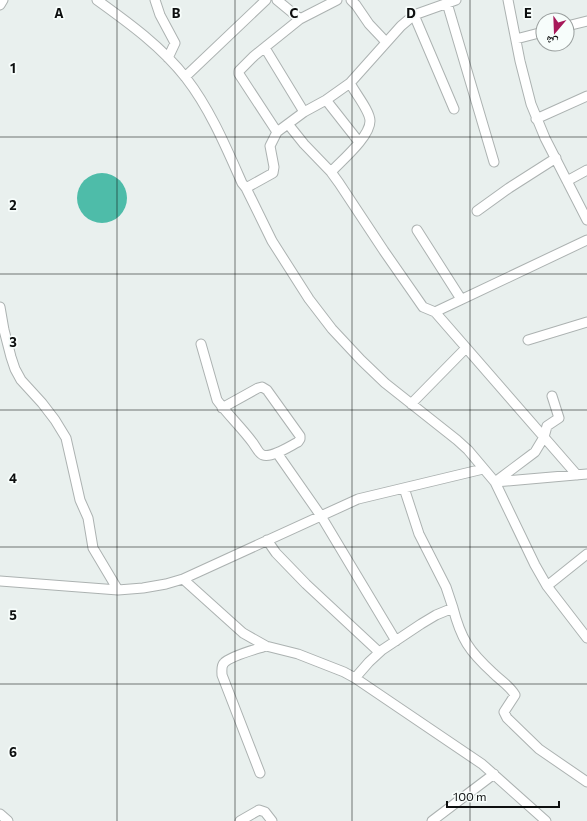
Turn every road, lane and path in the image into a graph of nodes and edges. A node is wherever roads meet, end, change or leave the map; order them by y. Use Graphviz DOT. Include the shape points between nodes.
graph roads {
  1 [pos="3,0"];
  2 [pos="97,0"];
  3 [pos="155,0"];
  4 [pos="266,0"];
  5 [pos="277,0"];
  6 [pos="337,0"];
  7 [pos="351,0"];
  8 [pos="456,0"];
  9 [pos="508,0"];
  10 [pos="447,3"];
  11 [pos="0,5"];
  12 [pos="414,15"];
  13 [pos="300,19"];
  14 [pos="587,21"];
  15 [pos="575,24"];
  16 [pos="535,34"];
  17 [pos="516,39"];
  18 [pos="386,42"];
  19 [pos="264,48"];
  20 [pos="168,58"];
  21 [pos="185,77"];
  22 [pos="350,83"];
  23 [pos="587,96"];
  24 [pos="326,100"];
  25 [pos="454,109"];
  26 [pos="304,112"];
  27 [pos="536,119"];
  28 [pos="288,124"];
  29 [pos="277,132"];
  30 [pos="359,142"];
  31 [pos="556,158"];
  32 [pos="494,162"];
  33 [pos="587,170"];
  34 [pos="331,172"];
  35 [pos="567,181"];
  36 [pos="246,188"];
  37 [pos="478,211"];
  38 [pos="587,220"];
  39 [pos="417,230"];
  40 [pos="587,240"];
  41 [pos="461,300"];
  42 [pos="0,306"];
  43 [pos="435,312"];
  44 [pos="587,322"];
  45 [pos="528,340"];
  46 [pos="201,344"];
  47 [pos="466,348"];
  48 [pos="552,396"];
  49 [pos="411,404"];
  50 [pos="222,408"];
  51 [pos="544,437"];
  52 [pos="277,453"];
  53 [pos="483,470"];
  54 [pos="587,474"];
  55 [pos="577,475"];
  56 [pos="495,482"];
  57 [pos="404,488"];
  58 [pos="321,516"];
  59 [pos="267,540"];
  60 [pos="587,554"];
  61 [pos="183,579"];
  62 [pos="0,581"];
  63 [pos="547,586"];
  64 [pos="118,590"];
  65 [pos="453,608"];
  66 [pos="587,638"];
  67 [pos="396,640"];
  68 [pos="266,646"];
  69 [pos="379,652"];
  70 [pos="356,678"];
  71 [pos="260,773"];
  72 [pos="494,774"];
  73 [pos="587,782"];
  74 [pos="0,814"];
  75 [pos="8,821"];
  76 [pos="240,821"];
  77 [pos="272,821"];
  78 [pos="432,821"];
  79 [pos="546,821"];
  1 -- 11 [label="street"];
  2 -- 20 [label="street" via="137,30"];
  3 -- 20 [label="street" via="174,43"];
  4 -- 21 [label="street"];
  5 -- 13 [label="street"];
  6 -- 13 [label="street"];
  7 -- 18 [label="street"];
  8 -- 10 [label="street"];
  9 -- 17 [label="street"];
  10 -- 12 [label="street"];
  10 -- 32 [label="street"];
  12 -- 18 [label="street"];
  12 -- 25 [label="street"];
  13 -- 19 [label="street"];
  14 -- 15 [label="street"];
  16 -- 17 [label="street"];
  17 -- 27 [label="street" via="526,90"];
  18 -- 22 [label="street"];
  19 -- 26 [label="street"];
  19 -- 29 [label="street" via="240,69 239,74"];
  20 -- 21 [label="street"];
  21 -- 36 [label="street" via="203,104"];
  22 -- 24 [label="street"];
  22 -- 30 [label="street" via="370,120 369,129"];
  23 -- 27 [label="street"];
  24 -- 26 [label="street"];
  24 -- 30 [label="street"];
  26 -- 28 [label="street"];
  27 -- 31 [label="street"];
  28 -- 29 [label="street"];
  28 -- 34 [label="street"];
  29 -- 36 [label="street" via="270,146 273,173"];
  30 -- 34 [label="street"];
  31 -- 35 [label="street"];
  31 -- 37 [label="street"];
  33 -- 35 [label="street"];
  34 -- 43 [label="street" via="424,307"];
  35 -- 38 [label="street"];
  36 -- 49 [label="street" via="272,241 332,329 385,383"];
  39 -- 41 [label="street"];
  40 -- 41 [label="street"];
  41 -- 43 [label="street"];
  42 -- 64 [label="street" via="5,337 15,369 66,438 80,500 88,518 93,548"];
  43 -- 47 [label="street"];
  44 -- 45 [label="street"];
  46 -- 50 [label="street" via="216,400"];
  47 -- 49 [label="street"];
  47 -- 51 [label="street"];
  48 -- 51 [label="street" via="559,418 547,426"];
  49 -- 53 [label="street" via="468,450"];
  50 -- 52 [label="street" via="260,454 267,456"];
  50 -- 52 [label="street" via="258,388 267,390 300,436 298,442"];
  51 -- 55 [label="street"];
  51 -- 56 [label="street" via="535,452"];
  52 -- 58 [label="street"];
  53 -- 56 [label="street"];
  53 -- 57 [label="street"];
  54 -- 55 [label="street"];
  55 -- 56 [label="street"];
  56 -- 63 [label="street"];
  57 -- 58 [label="street" via="358,499"];
  57 -- 65 [label="street" via="419,534 446,587"];
  58 -- 59 [label="street"];
  58 -- 67 [label="street"];
  59 -- 61 [label="street"];
  59 -- 69 [label="street" via="306,584"];
  60 -- 63 [label="street"];
  61 -- 64 [label="street" via="143,588"];
  61 -- 68 [label="street" via="243,633"];
  62 -- 64 [label="street"];
  63 -- 66 [label="street"];
  65 -- 67 [label="street" via="436,615"];
  65 -- 73 [label="street" via="461,636 467,646 515,695 504,712 507,718 539,749"];
  67 -- 69 [label="street"];
  68 -- 70 [label="street" via="298,654"];
  68 -- 71 [label="street" via="229,659 222,668 222,675"];
  69 -- 70 [label="street"];
  70 -- 72 [label="street"];
  72 -- 78 [label="street"];
  72 -- 79 [label="street"];
  74 -- 75 [label="street"];
  76 -- 77 [label="street" via="259,810 265,812"];
}
